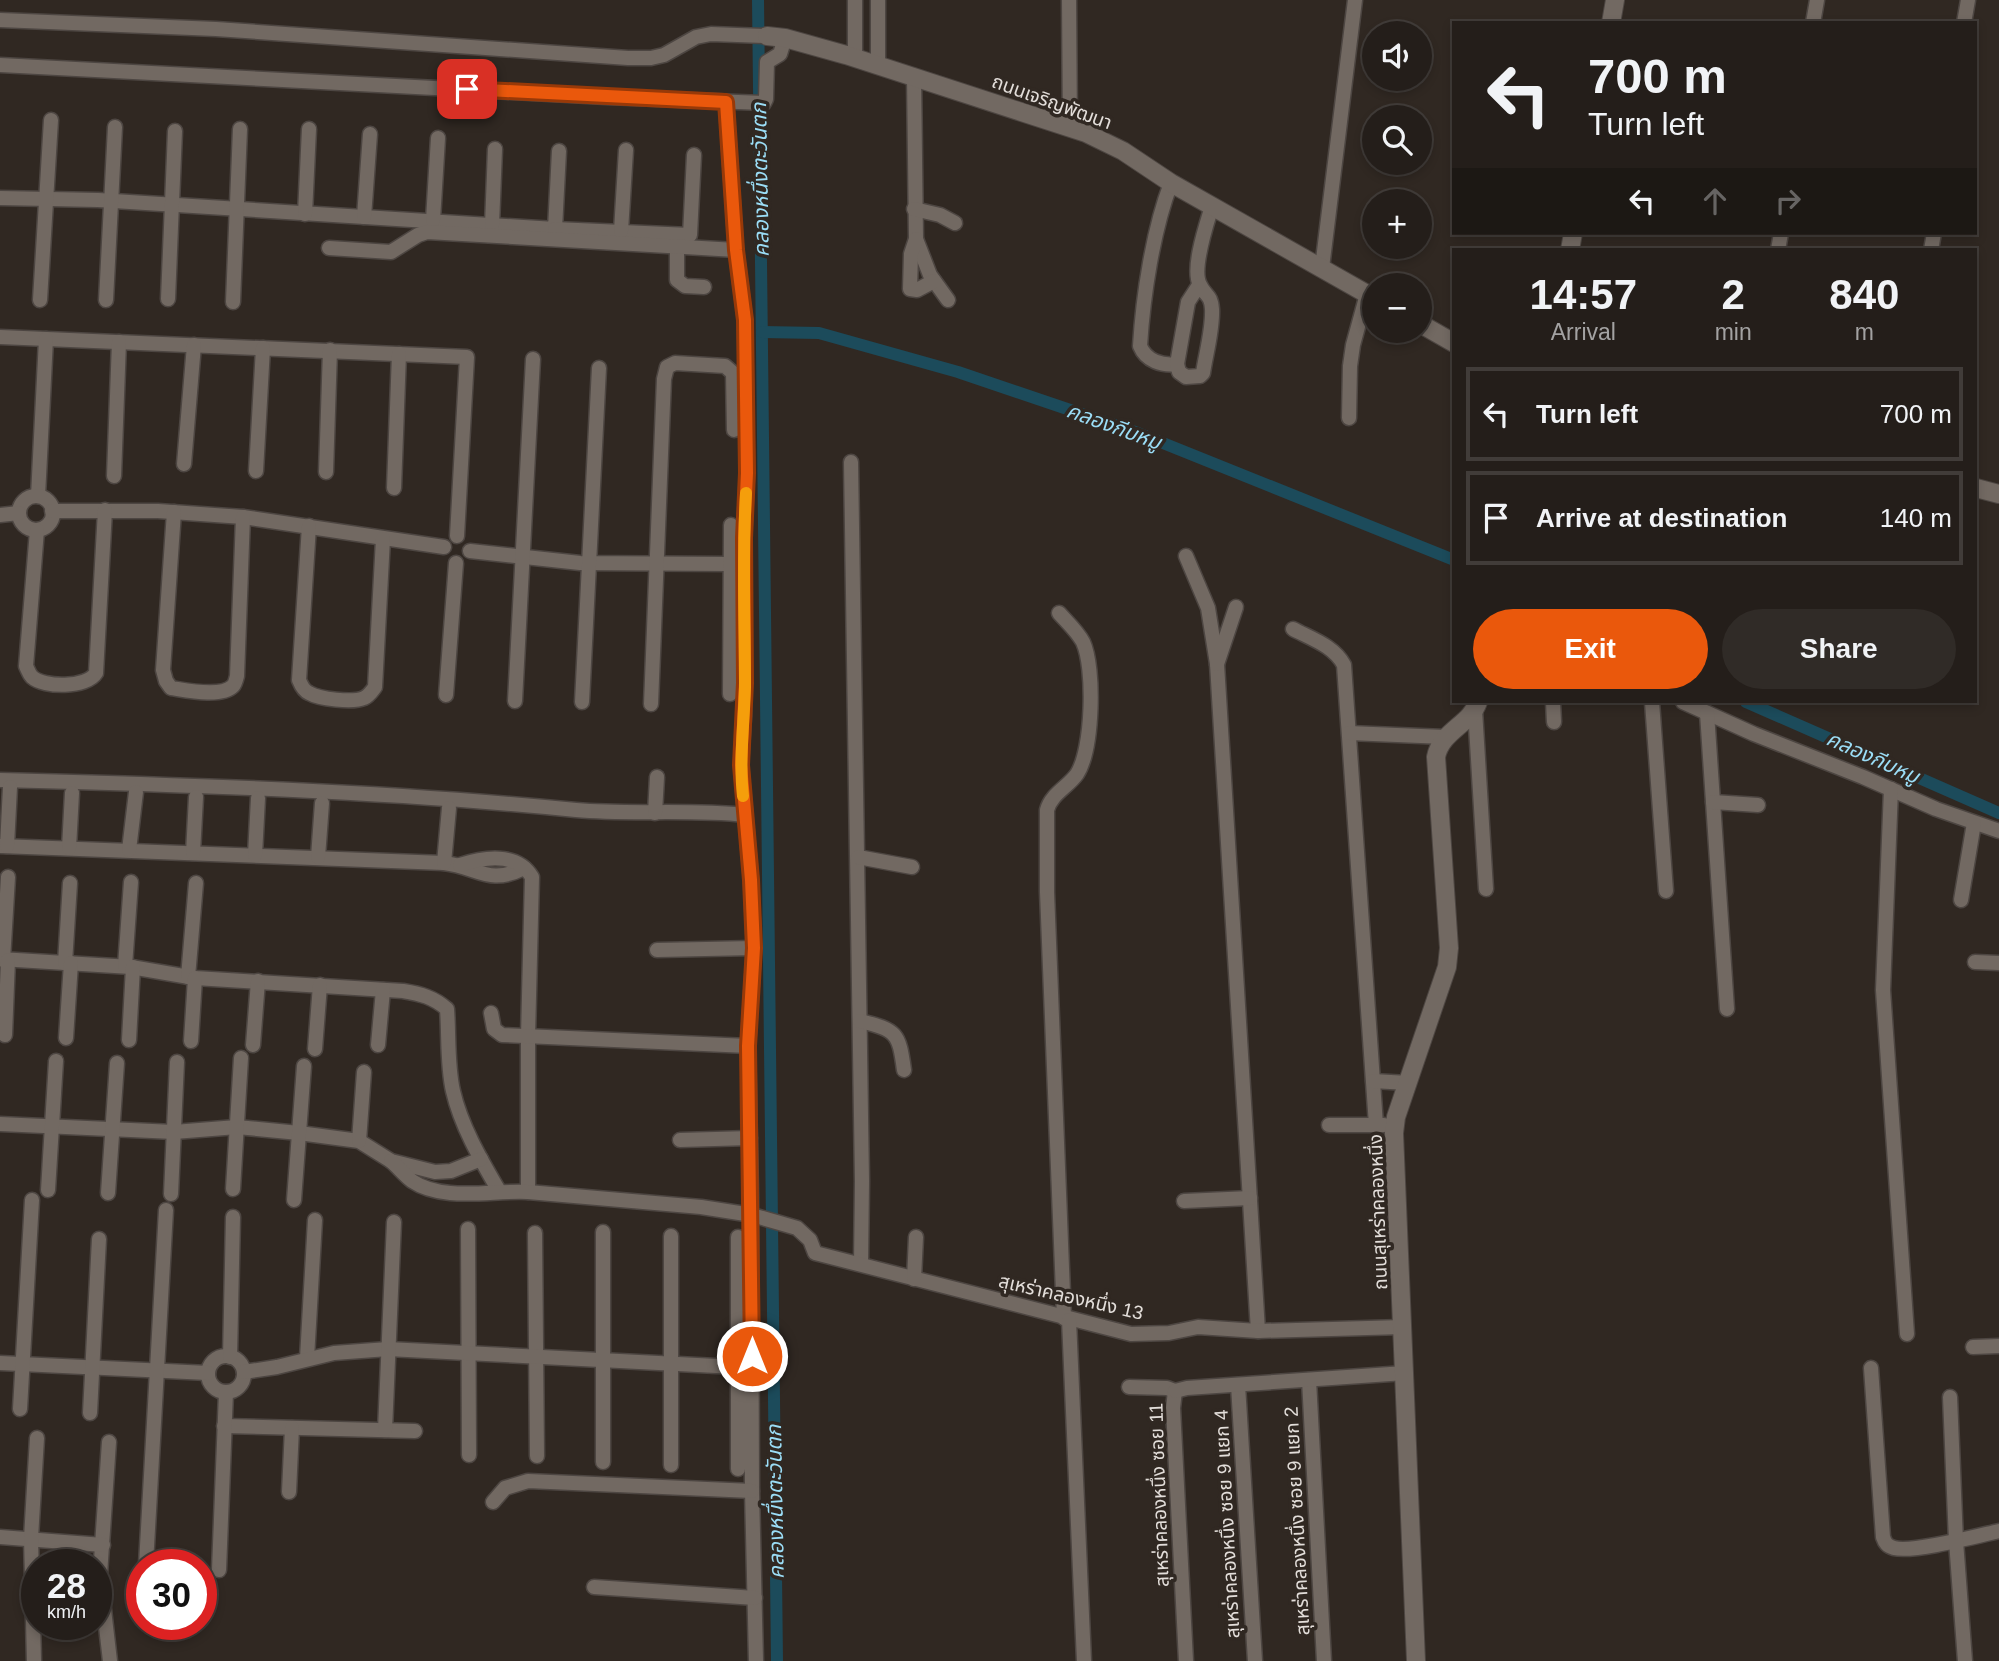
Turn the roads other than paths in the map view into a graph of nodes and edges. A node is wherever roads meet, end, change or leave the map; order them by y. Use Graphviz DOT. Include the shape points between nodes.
graph roads {
  1 [pos="855,0"];
  2 [pos="878,0"];
  3 [pos="1069,0"];
  4 [pos="1355,0"];
  5 [pos="1615,0"];
  6 [pos="1816,0"];
  7 [pos="1968,0"];
  8 [pos="0,20"];
  9 [pos="1611,21"];
  10 [pos="1813,21"];
  11 [pos="1964,21"];
  12 [pos="776,37"];
  13 [pos="855,58"];
  14 [pos="0,65"];
  15 [pos="878,65"];
  16 [pos="914,76"];
  17 [pos="730,102"];
  18 [pos="51,120"];
  19 [pos="116,127"];
  20 [pos="1070,127"];
  21 [pos="309,129"];
  22 [pos="240,130"];
  23 [pos="175,131"];
  24 [pos="370,134"];
  25 [pos="438,138"];
  26 [pos="495,149"];
  27 [pos="626,150"];
  28 [pos="559,151"];
  29 [pos="694,155"];
  30 [pos="1171,183"];
  31 [pos="0,198"];
  32 [pos="46,199"];
  33 [pos="110,201"];
  34 [pos="173,205"];
  35 [pos="1212,206"];
  36 [pos="914,209"];
  37 [pos="236,210"];
  38 [pos="305,214"];
  39 [pos="364,217"];
  40 [pos="432,220"];
  41 [pos="955,223"];
  42 [pos="492,225"];
  43 [pos="555,229"];
  44 [pos="621,231"];
  45 [pos="916,239"];
  46 [pos="677,247"];
  47 [pos="329,248"];
  48 [pos="736,250"];
  49 [pos="1322,268"];
  50 [pos="934,281"];
  51 [pos="1199,285"];
  52 [pos="704,287"];
  53 [pos="1362,291"];
  54 [pos="168,299"];
  55 [pos="40,300"];
  56 [pos="106,300"];
  57 [pos="948,300"];
  58 [pos="233,302"];
  59 [pos="1362,319"];
  60 [pos="1432,330"];
  61 [pos="0,337"];
  62 [pos="46,339"];
  63 [pos="119,342"];
  64 [pos="1452,342"];
  65 [pos="194,345"];
  66 [pos="263,348"];
  67 [pos="330,350"];
  68 [pos="399,354"];
  69 [pos="533,359"];
  70 [pos="1177,364"];
  71 [pos="599,368"];
  72 [pos="1349,418"];
  73 [pos="734,430"];
  74 [pos="851,462"];
  75 [pos="184,464"];
  76 [pos="256,471"];
  77 [pos="326,471"];
  78 [pos="114,476"];
  79 [pos="394,488"];
  80 [pos="1977,488"];
  81 [pos="1999,494"];
  82 [pos="38,496"];
  83 [pos="105,510"];
  84 [pos="52,511"];
  85 [pos="174,512"];
  86 [pos="19,513"];
  87 [pos="0,515"];
  88 [pos="243,517"];
  89 [pos="731,524"];
  90 [pos="309,526"];
  91 [pos="37,530"];
  92 [pos="457,536"];
  93 [pos="383,539"];
  94 [pos="444,547"];
  95 [pos="470,551"];
  96 [pos="1186,556"];
  97 [pos="524,558"];
  98 [pos="456,562"];
  99 [pos="589,564"];
  100 [pos="657,564"];
  101 [pos="729,564"];
  102 [pos="1236,607"];
  103 [pos="1059,612"];
  104 [pos="1293,629"];
  105 [pos="1217,664"];
  106 [pos="730,694"];
  107 [pos="446,695"];
  108 [pos="515,701"];
  109 [pos="582,702"];
  110 [pos="1553,703"];
  111 [pos="1652,703"];
  112 [pos="1685,703"];
  113 [pos="651,704"];
  114 [pos="1477,706"];
  115 [pos="1707,713"];
  116 [pos="1554,722"];
  117 [pos="1349,733"];
  118 [pos="1445,737"];
  119 [pos="657,778"];
  120 [pos="5,783"];
  121 [pos="1891,789"];
  122 [pos="136,792"];
  123 [pos="72,793"];
  124 [pos="196,797"];
  125 [pos="258,798"];
  126 [pos="1713,802"];
  127 [pos="322,803"];
  128 [pos="1758,805"];
  129 [pos="449,808"];
  130 [pos="655,813"];
  131 [pos="745,815"];
  132 [pos="1975,822"];
  133 [pos="1999,831"];
  134 [pos="3,846"];
  135 [pos="69,848"];
  136 [pos="129,850"];
  137 [pos="192,853"];
  138 [pos="255,855"];
  139 [pos="318,857"];
  140 [pos="858,857"];
  141 [pos="444,863"];
  142 [pos="912,867"];
  143 [pos="8,877"];
  144 [pos="131,881"];
  145 [pos="70,883"];
  146 [pos="196,883"];
  147 [pos="1486,889"];
  148 [pos="1666,891"];
  149 [pos="1961,900"];
  150 [pos="754,948"];
  151 [pos="657,950"];
  152 [pos="4,960"];
  153 [pos="1975,962"];
  154 [pos="68,963"];
  155 [pos="1999,963"];
  156 [pos="129,967"];
  157 [pos="192,977"];
  158 [pos="258,982"];
  159 [pos="320,985"];
  160 [pos="383,990"];
  161 [pos="1727,1009"];
  162 [pos="491,1013"];
  163 [pos="860,1021"];
  164 [pos="5,1035"];
  165 [pos="528,1036"];
  166 [pos="66,1038"];
  167 [pos="129,1040"];
  168 [pos="191,1041"];
  169 [pos="253,1045"];
  170 [pos="378,1045"];
  171 [pos="748,1046"];
  172 [pos="315,1049"];
  173 [pos="241,1058"];
  174 [pos="56,1061"];
  175 [pos="117,1062"];
  176 [pos="177,1062"];
  177 [pos="304,1066"];
  178 [pos="904,1070"];
  179 [pos="364,1072"];
  180 [pos="1373,1081"];
  181 [pos="1408,1083"];
  182 [pos="0,1124"];
  183 [pos="1329,1125"];
  184 [pos="1376,1125"];
  185 [pos="1395,1125"];
  186 [pos="52,1126"];
  187 [pos="237,1127"];
  188 [pos="113,1129"];
  189 [pos="174,1132"];
  190 [pos="299,1133"];
  191 [pos="750,1138"];
  192 [pos="680,1140"];
  193 [pos="359,1141"];
  194 [pos="481,1160"];
  195 [pos="391,1161"];
  196 [pos="233,1189"];
  197 [pos="48,1190"];
  198 [pos="499,1191"];
  199 [pos="527,1192"];
  200 [pos="108,1193"];
  201 [pos="172,1194"];
  202 [pos="1250,1198"];
  203 [pos="32,1200"];
  204 [pos="294,1200"];
  205 [pos="1184,1201"];
  206 [pos="166,1210"];
  207 [pos="754,1216"];
  208 [pos="233,1217"];
  209 [pos="315,1220"];
  210 [pos="394,1222"];
  211 [pos="468,1229"];
  212 [pos="603,1232"];
  213 [pos="535,1233"];
  214 [pos="671,1236"];
  215 [pos="738,1237"];
  216 [pos="916,1237"];
  217 [pos="99,1239"];
  218 [pos="861,1264"];
  219 [pos="914,1279"];
  220 [pos="1067,1319"];
  221 [pos="1404,1327"];
  222 [pos="1258,1331"];
  223 [pos="1907,1334"];
  224 [pos="1999,1346"];
  225 [pos="1973,1347"];
  226 [pos="388,1349"];
  227 [pos="468,1354"];
  228 [pos="230,1357"];
  229 [pos="536,1357"];
  230 [pos="307,1358"];
  231 [pos="603,1361"];
  232 [pos="0,1363"];
  233 [pos="23,1364"];
  234 [pos="670,1364"];
  235 [pos="736,1367"];
  236 [pos="1871,1367"];
  237 [pos="91,1368"];
  238 [pos="158,1370"];
  239 [pos="244,1372"];
  240 [pos="208,1373"];
  241 [pos="1405,1373"];
  242 [pos="1309,1380"];
  243 [pos="1238,1385"];
  244 [pos="1129,1387"];
  245 [pos="1175,1391"];
  246 [pos="226,1392"];
  247 [pos="1950,1397"];
  248 [pos="20,1409"];
  249 [pos="90,1413"];
  250 [pos="224,1426"];
  251 [pos="292,1428"];
  252 [pos="385,1430"];
  253 [pos="415,1430"];
  254 [pos="37,1438"];
  255 [pos="109,1442"];
  256 [pos="469,1455"];
  257 [pos="537,1456"];
  258 [pos="603,1462"];
  259 [pos="671,1465"];
  260 [pos="738,1469"];
  261 [pos="752,1490"];
  262 [pos="289,1492"];
  263 [pos="493,1502"];
  264 [pos="1999,1531"];
  265 [pos="0,1537"];
  266 [pos="31,1538"];
  267 [pos="1956,1541"];
  268 [pos="103,1545"];
  269 [pos="147,1549"];
  270 [pos="219,1570"];
  271 [pos="594,1587"];
  272 [pos="755,1598"];
  273 [pos="34,1661"];
  274 [pos="110,1661"];
  275 [pos="756,1661"];
  276 [pos="1084,1661"];
  277 [pos="1186,1661"];
  278 [pos="1255,1661"];
  279 [pos="1324,1661"];
  280 [pos="1416,1661"];
  281 [pos="1965,1661"];
  1 -- 13 [label="street"];
  2 -- 15 [label="street"];
  3 -- 20 [label="street"];
  4 -- 49 [label="street"];
  5 -- 9 [label="main road"];
  6 -- 10 [label="street"];
  7 -- 11 [label="street"];
  8 -- 12 [label="street" via="230,30 628,58 664,55 711,34"];
  12 -- 13 [label="main road, ถนนเจริญพัฒนา"];
  12 -- 17 [label="street" via="780,54 766,62 764,103"];
  13 -- 15 [label="main road, ถนนเจริญพัฒนา"];
  14 -- 17 [label="street"];
  15 -- 16 [label="main road, ถนนเจริญพัฒนา"];
  16 -- 20 [label="main road, ถนนเจริญพัฒนา"];
  16 -- 36 [label="street"];
  17 -- 48 [label="street"];
  18 -- 32 [label="street"];
  19 -- 33 [label="street"];
  20 -- 30 [label="main road, ถนนเจริญพัฒนา" via="1123,151"];
  21 -- 38 [label="street"];
  22 -- 37 [label="street"];
  23 -- 34 [label="street"];
  24 -- 39 [label="street"];
  25 -- 40 [label="street"];
  26 -- 42 [label="street"];
  27 -- 44 [label="street"];
  28 -- 43 [label="street"];
  29 -- 44 [label="street" via="690,235"];
  30 -- 35 [label="main road, ถนนเจริญพัฒนา"];
  30 -- 70 [label="street" via="1153,252 1140,346 1159,363"];
  31 -- 32 [label="street"];
  32 -- 33 [label="street"];
  32 -- 55 [label="street"];
  33 -- 34 [label="street"];
  33 -- 56 [label="street"];
  34 -- 37 [label="street"];
  34 -- 54 [label="street"];
  35 -- 49 [label="main road, ถนนเจริญพัฒนา"];
  35 -- 51 [label="street" via="1200,251"];
  36 -- 41 [label="street"];
  36 -- 45 [label="street"];
  37 -- 38 [label="street"];
  37 -- 58 [label="street"];
  38 -- 39 [label="street"];
  39 -- 40 [label="street"];
  40 -- 42 [label="street"];
  42 -- 43 [label="street"];
  43 -- 44 [label="street"];
  45 -- 50 [label="street"];
  45 -- 50 [label="street" via="910,289"];
  46 -- 47 [label="street" via="428,232 391,252"];
  46 -- 48 [label="street"];
  46 -- 52 [label="street" via="677,280 685,286"];
  48 -- 131 [label="street" via="745,320 741,765"];
  49 -- 53 [label="main road, ถนนเจริญพัฒนา"];
  50 -- 57 [label="street"];
  51 -- 70 [label="street" via="1188,302"];
  51 -- 70 [label="street" via="1210,299 1212,312 1203,373 1181,376"];
  59 -- 72 [label="street" via="1350,366"];
  60 -- 64 [label="main road"];
  61 -- 62 [label="street"];
  62 -- 63 [label="street"];
  62 -- 82 [label="street"];
  63 -- 65 [label="street"];
  63 -- 78 [label="street"];
  65 -- 66 [label="street"];
  65 -- 75 [label="street"];
  66 -- 67 [label="street"];
  66 -- 76 [label="street"];
  67 -- 68 [label="street"];
  67 -- 77 [label="street"];
  68 -- 79 [label="street"];
  68 -- 92 [label="street" via="467,357"];
  69 -- 97 [label="street"];
  71 -- 99 [label="street"];
  73 -- 100 [label="street" via="730,368 675,363 667,367"];
  74 -- 140 [label="street"];
  80 -- 81 [label="main road"];
  82 -- 84 [label="street"];
  82 -- 86 [label="street" via="27,499"];
  83 -- 84 [label="street"];
  83 -- 85 [label="street"];
  83 -- 91 [label="street" via="96,673 87,683 38,681 26,666"];
  84 -- 91 [label="street" via="47,526"];
  85 -- 88 [label="street"];
  85 -- 88 [label="street" via="163,670 170,688 198,693 223,691 233,686 237,676"];
  86 -- 87 [label="street"];
  86 -- 91 [label="street" via="22,523"];
  88 -- 90 [label="street"];
  89 -- 101 [label="street"];
  90 -- 93 [label="street"];
  90 -- 93 [label="street" via="299,680 309,694 331,698 354,701 367,697 375,687"];
  92 -- 94 [label="street"];
  92 -- 95 [label="street" via="468,542"];
  93 -- 94 [label="street"];
  94 -- 98 [label="street" via="448,559"];
  95 -- 97 [label="street"];
  95 -- 98 [label="street"];
  96 -- 105 [label="street" via="1208,608"];
  97 -- 99 [label="street"];
  97 -- 108 [label="street"];
  98 -- 107 [label="street"];
  99 -- 100 [label="street"];
  99 -- 109 [label="street"];
  100 -- 101 [label="street"];
  100 -- 113 [label="street"];
  101 -- 106 [label="street"];
  102 -- 105 [label="street"];
  103 -- 220 [label="street" via="1086,652 1090,716 1086,755 1067,786 1049,801 1047,810"];
  104 -- 117 [label="street" via="1328,647 1345,665"];
  105 -- 202 [label="street"];
  110 -- 116 [label="street"];
  111 -- 148 [label="street"];
  112 -- 115 [label="street"];
  114 -- 118 [label="main road"];
  114 -- 147 [label="street"];
  115 -- 121 [label="street"];
  115 -- 126 [label="street"];
  117 -- 118 [label="street"];
  117 -- 180 [label="street"];
  118 -- 181 [label="main road, ถนนสุเหร่าคลองหนึ่ง" via="1436,757 1447,967"];
  119 -- 130 [label="street"];
  120 -- 130 [label="street" via="250,787"];
  120 -- 134 [label="street"];
  121 -- 132 [label="street"];
  121 -- 223 [label="street" via="1883,990"];
  122 -- 136 [label="street"];
  123 -- 135 [label="street"];
  124 -- 137 [label="street"];
  125 -- 138 [label="street"];
  126 -- 128 [label="street"];
  126 -- 161 [label="street"];
  127 -- 139 [label="street"];
  129 -- 141 [label="street"];
  130 -- 131 [label="street"];
  131 -- 150 [label="street"];
  132 -- 133 [label="street"];
  132 -- 149 [label="street"];
  134 -- 135 [label="street"];
  135 -- 136 [label="street"];
  136 -- 137 [label="street"];
  137 -- 138 [label="street"];
  138 -- 139 [label="street"];
  139 -- 141 [label="street"];
  140 -- 142 [label="street"];
  140 -- 163 [label="street"];
  141 -- 165 [label="street" via="460,865 496,857 510,860 532,877"];
  143 -- 152 [label="street"];
  144 -- 156 [label="street"];
  145 -- 154 [label="street"];
  146 -- 157 [label="street"];
  150 -- 151 [label="street"];
  150 -- 171 [label="street"];
  152 -- 154 [label="street"];
  152 -- 164 [label="street"];
  153 -- 155 [label="street"];
  154 -- 156 [label="street"];
  154 -- 166 [label="street"];
  156 -- 157 [label="street"];
  156 -- 167 [label="street"];
  157 -- 158 [label="street"];
  157 -- 168 [label="street"];
  158 -- 159 [label="street"];
  158 -- 169 [label="street"];
  159 -- 160 [label="street"];
  159 -- 172 [label="street"];
  160 -- 170 [label="street"];
  160 -- 194 [label="street" via="423,994 447,1009 452,1087"];
  162 -- 165 [label="street" via="498,1033"];
  163 -- 178 [label="street" via="897,1035"];
  163 -- 218 [label="street"];
  165 -- 171 [label="street"];
  165 -- 199 [label="street"];
  171 -- 191 [label="street"];
  173 -- 187 [label="street"];
  174 -- 186 [label="street"];
  175 -- 188 [label="street"];
  176 -- 189 [label="street"];
  177 -- 190 [label="street"];
  179 -- 193 [label="street"];
  180 -- 181 [label="street"];
  180 -- 184 [label="street"];
  181 -- 185 [label="main road, ถนนสุเหร่าคลองหนึ่ง"];
  182 -- 186 [label="street"];
  183 -- 184 [label="street"];
  184 -- 185 [label="street"];
  185 -- 221 [label="main road, ถนนสุเหร่าคลองหนึ่ง"];
  186 -- 188 [label="street"];
  186 -- 197 [label="street"];
  187 -- 189 [label="street"];
  187 -- 190 [label="street"];
  187 -- 196 [label="street"];
  188 -- 189 [label="street"];
  188 -- 200 [label="street"];
  189 -- 201 [label="street"];
  190 -- 193 [label="street"];
  190 -- 204 [label="street"];
  191 -- 192 [label="street"];
  191 -- 207 [label="street"];
  193 -- 195 [label="street"];
  194 -- 195 [label="street" via="435,1172"];
  194 -- 198 [label="street"];
  195 -- 198 [label="street, สุเหร่าคลองหนึ่ง 13" via="426,1188 453,1194"];
  198 -- 199 [label="street, สุเหร่าคลองหนึ่ง 13"];
  199 -- 207 [label="street, สุเหร่าคลองหนึ่ง 13"];
  202 -- 205 [label="street"];
  202 -- 222 [label="street"];
  203 -- 233 [label="street"];
  206 -- 238 [label="street"];
  207 -- 218 [label="street, สุเหร่าคลองหนึ่ง 13" via="805,1233 815,1253"];
  207 -- 261 [label="street"];
  208 -- 228 [label="street"];
  209 -- 230 [label="street"];
  210 -- 226 [label="street"];
  211 -- 227 [label="street"];
  212 -- 231 [label="street"];
  213 -- 229 [label="street"];
  214 -- 234 [label="street"];
  215 -- 235 [label="street"];
  216 -- 219 [label="street"];
  217 -- 237 [label="street"];
  218 -- 219 [label="street, สุเหร่าคลองหนึ่ง 13"];
  219 -- 220 [label="street, สุเหร่าคลองหนึ่ง 13"];
  220 -- 222 [label="street, สุเหร่าคลองหนึ่ง 13" via="1130,1334 1198,1327"];
  220 -- 276 [label="street"];
  221 -- 222 [label="street, สุเหร่าคลองหนึ่ง 13"];
  221 -- 241 [label="main road, ถนนสุเหร่าคลองหนึ่ง"];
  224 -- 225 [label="street"];
  226 -- 227 [label="street"];
  226 -- 230 [label="street"];
  226 -- 252 [label="street"];
  227 -- 229 [label="street"];
  227 -- 256 [label="street"];
  228 -- 239 [label="street"];
  228 -- 240 [label="street" via="215,1360"];
  229 -- 231 [label="street"];
  229 -- 257 [label="street"];
  230 -- 239 [label="street"];
  231 -- 234 [label="street"];
  231 -- 258 [label="street"];
  232 -- 233 [label="street"];
  233 -- 237 [label="street"];
  233 -- 248 [label="street"];
  234 -- 235 [label="street"];
  234 -- 259 [label="street"];
  235 -- 260 [label="street"];
  236 -- 267 [label="street" via="1882,1537 1895,1549"];
  237 -- 238 [label="street"];
  237 -- 249 [label="street"];
  238 -- 240 [label="street"];
  238 -- 269 [label="street"];
  239 -- 246 [label="street" via="240,1386"];
  240 -- 246 [label="street" via="213,1387"];
  241 -- 242 [label="street, สุเหร่าคลองหนึ่ง ซอย 11"];
  241 -- 280 [label="main road, ถนนสุเหร่าคลองหนึ่ง"];
  242 -- 243 [label="street, สุเหร่าคลองหนึ่ง ซอย 11"];
  242 -- 279 [label="street, สุเหร่าคลองหนึ่ง ซอย 9 แยก 2"];
  243 -- 245 [label="street, สุเหร่าคลองหนึ่ง ซอย 11"];
  243 -- 278 [label="street, สุเหร่าคลองหนึ่ง ซอย 9 แยก 4"];
  244 -- 245 [label="street"];
  245 -- 277 [label="street, สุเหร่าคลองหนึ่ง ซอย 11"];
  246 -- 250 [label="street"];
  247 -- 267 [label="street"];
  250 -- 251 [label="street"];
  250 -- 270 [label="street"];
  251 -- 252 [label="street"];
  251 -- 262 [label="street"];
  252 -- 253 [label="street"];
  254 -- 266 [label="street"];
  255 -- 268 [label="street"];
  261 -- 263 [label="street" via="528,1480 505,1488"];
  261 -- 272 [label="street"];
  264 -- 267 [label="street"];
  265 -- 266 [label="street"];
  266 -- 268 [label="street"];
  266 -- 273 [label="street"];
  267 -- 281 [label="street"];
  268 -- 274 [label="street" via="101,1590"];
  271 -- 272 [label="street"];
  272 -- 275 [label="street"];
}
